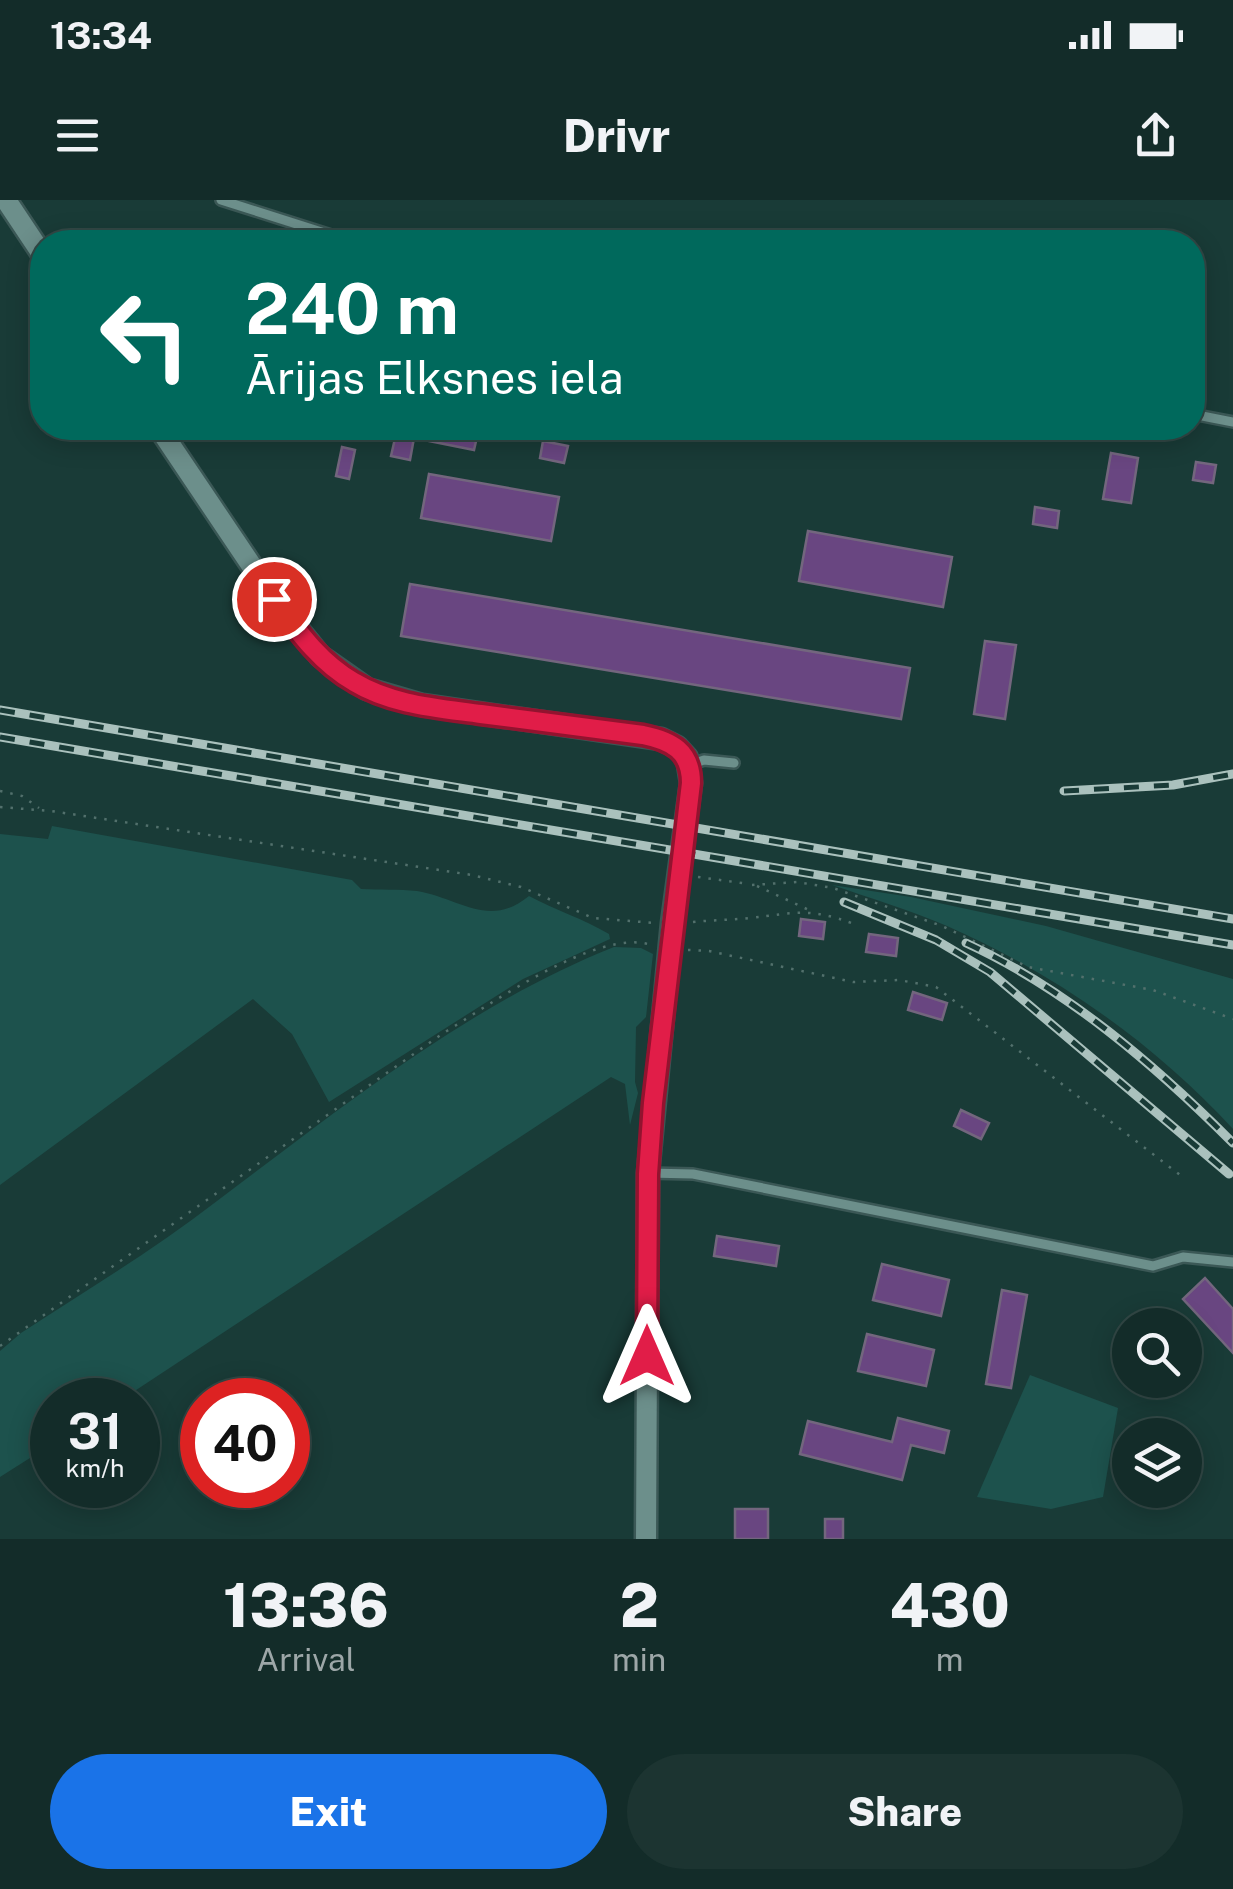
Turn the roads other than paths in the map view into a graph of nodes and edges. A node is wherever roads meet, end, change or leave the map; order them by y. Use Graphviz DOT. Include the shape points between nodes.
graph roads {
  1 [pos="6,200"];
  2 [pos="221,200"];
  3 [pos="315,230"];
  4 [pos="30,236"];
  5 [pos="1205,417"];
  6 [pos="1233,422"];
  7 [pos="167,440"];
  8 [pos="734,763"];
  9 [pos="690,765"];
  10 [pos="648,1174"];
  11 [pos="1233,1262"];
  12 [pos="646,1539"];
  1 -- 4 [label="street"];
  2 -- 3 [label="lane"];
  5 -- 6 [label="lane"];
  7 -- 9 [label="street" via="299,633 354,682 422,706 661,739"];
  8 -- 9 [label="lane"];
  9 -- 10 [label="street"];
  10 -- 11 [label="lane" via="693,1174 1153,1266 1182,1256"];
  10 -- 12 [label="street"];
}
